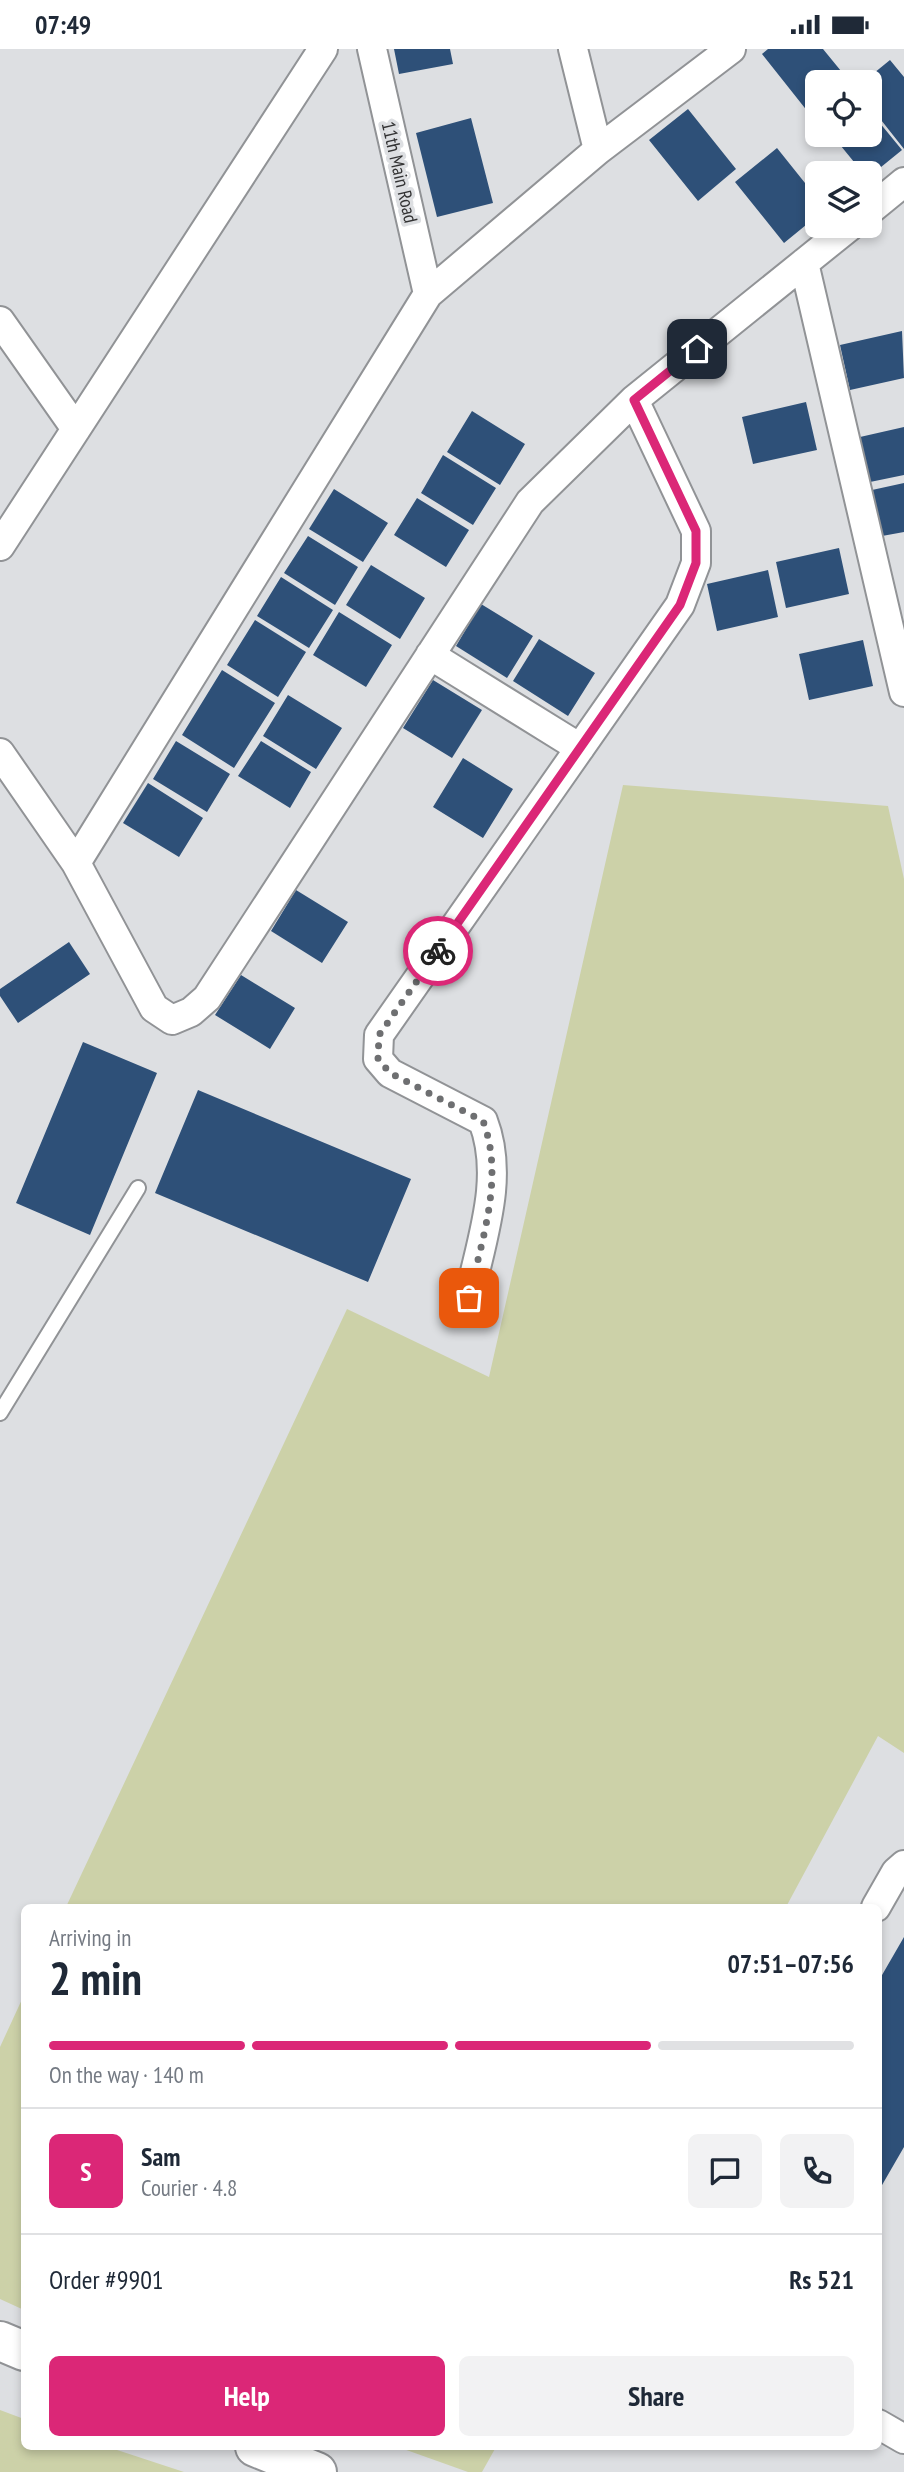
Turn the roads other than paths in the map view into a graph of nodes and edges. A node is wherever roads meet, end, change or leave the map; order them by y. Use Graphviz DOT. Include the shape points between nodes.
graph roads {
  1 [pos="323,49"];
  2 [pos="372,49"];
  3 [pos="573,49"];
  4 [pos="731,49"];
  5 [pos="598,150"];
  6 [pos="904,182"];
  7 [pos="882,200"];
  8 [pos="835,238"];
  9 [pos="804,263"];
  10 [pos="428,294"];
  11 [pos="0,321"];
  12 [pos="634,400"];
  13 [pos="76,429"];
  14 [pos="0,546"];
  15 [pos="430,655"];
  16 [pos="904,692"];
  17 [pos="580,748"];
  18 [pos="0,753"];
  19 [pos="76,863"];
  20 [pos="138,1188"];
  21 [pos="469,1298"];
  22 [pos="0,1413"];
  23 [pos="904,1865"];
  24 [pos="878,1904"];
  25 [pos="0,2341"];
  26 [pos="21,2350"];
  27 [pos="882,2426"];
  28 [pos="904,2439"];
  29 [pos="263,2450"];
  30 [pos="317,2472"];
  1 -- 13 [label="street"];
  2 -- 10 [label="street, 11th Main Road"];
  3 -- 5 [label="street"];
  4 -- 5 [label="street"];
  5 -- 10 [label="street"];
  6 -- 7 [label="street"];
  8 -- 9 [label="street"];
  9 -- 12 [label="street"];
  9 -- 16 [label="street"];
  10 -- 19 [label="street"];
  11 -- 13 [label="street"];
  12 -- 15 [label="street" via="530,502"];
  12 -- 17 [label="street" via="696,531 696,563 680,605"];
  13 -- 14 [label="street"];
  15 -- 17 [label="street"];
  15 -- 19 [label="street" via="207,997 191,1012 172,1020 153,1008"];
  17 -- 21 [label="street" via="379,1035 378,1059 390,1073 483,1121 493,1145 494,1180"];
  18 -- 19 [label="street"];
  20 -- 22 [label="lane"];
  23 -- 24 [label="street"];
  25 -- 26 [label="street"];
  27 -- 28 [label="street"];
  29 -- 30 [label="street"];
}
